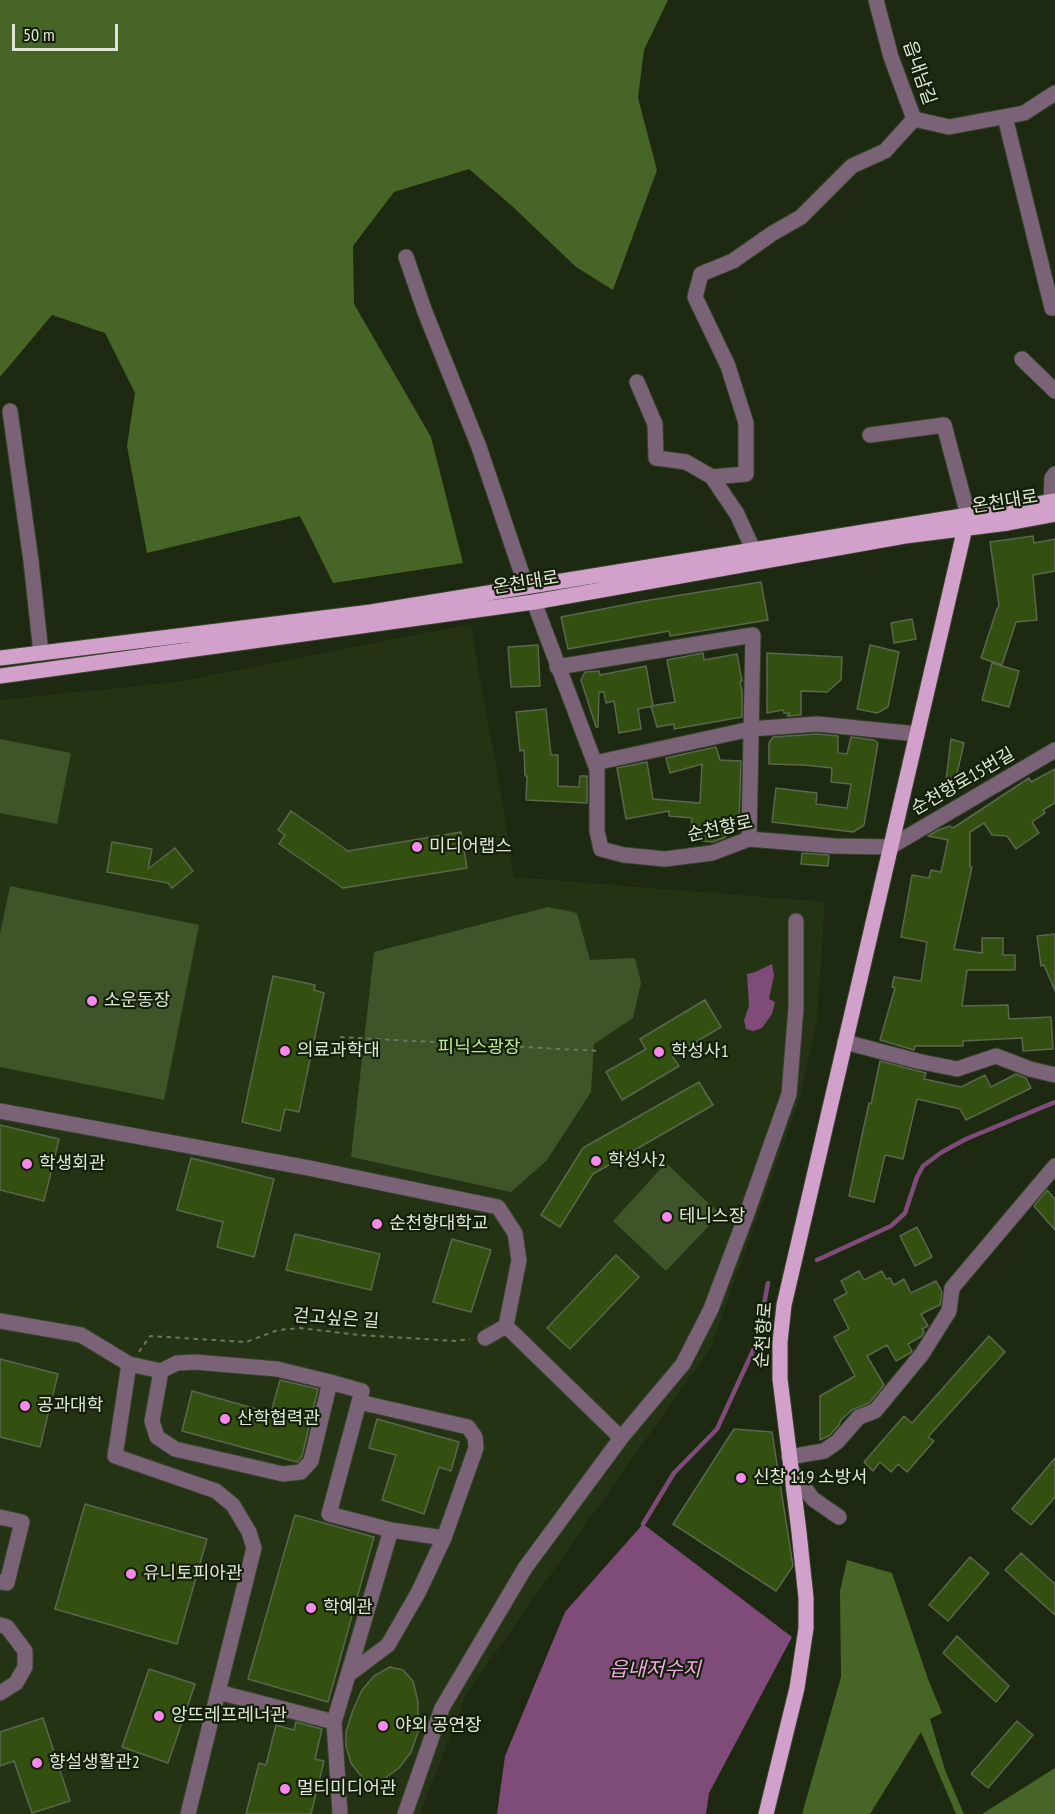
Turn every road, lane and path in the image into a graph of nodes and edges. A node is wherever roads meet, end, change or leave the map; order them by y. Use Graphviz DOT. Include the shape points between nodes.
graph roads {
  1 [pos="876,0"];
  2 [pos="1055,93"];
  3 [pos="1005,117"];
  4 [pos="914,119"];
  5 [pos="406,257"];
  6 [pos="1053,308"];
  7 [pos="1022,359"];
  8 [pos="637,382"];
  9 [pos="1055,391"];
  10 [pos="10,411"];
  11 [pos="870,435"];
  12 [pos="1055,474"];
  13 [pos="712,477"];
  14 [pos="1054,506"];
  15 [pos="966,522"];
  16 [pos="753,549"];
  17 [pos="526,586"];
  18 [pos="534,602"];
  19 [pos="41,653"];
  20 [pos="0,658"];
  21 [pos="557,667"];
  22 [pos="0,676"];
  23 [pos="751,729"];
  24 [pos="917,734"];
  25 [pos="1055,750"];
  26 [pos="595,763"];
  27 [pos="749,839"];
  28 [pos="890,847"];
  29 [pos="796,921"];
  30 [pos="340,1037"];
  31 [pos="845,1042"];
  32 [pos="599,1051"];
  33 [pos="1053,1075"];
  34 [pos="0,1111"];
  35 [pos="1055,1166"];
  36 [pos="0,1321"];
  37 [pos="506,1326"];
  38 [pos="485,1338"];
  39 [pos="129,1364"];
  40 [pos="161,1371"];
  41 [pos="330,1382"];
  42 [pos="359,1402"];
  43 [pos="621,1438"];
  44 [pos="790,1463"];
  45 [pos="0,1517"];
  46 [pos="839,1517"];
  47 [pos="391,1530"];
  48 [pos="444,1538"];
  49 [pos="0,1582"];
  50 [pos="0,1625"];
  51 [pos="348,1675"];
  52 [pos="218,1692"];
  53 [pos="0,1693"];
  54 [pos="334,1722"];
  55 [pos="188,1814"];
  56 [pos="340,1814"];
  57 [pos="405,1814"];
  58 [pos="766,1814"];
  1 -- 4 [label="street, 읍내남길" via="891,57"];
  2 -- 3 [label="street, 읍내남길" via="1024,113"];
  3 -- 4 [label="street, 읍내남길" via="950,127"];
  3 -- 6 [label="street"];
  4 -- 13 [label="street" via="885,151 852,166 801,217 733,261 701,274 694,297 728,366 746,423 746,474"];
  5 -- 17 [label="street, 온천대로" via="479,447"];
  7 -- 9 [label="street"];
  8 -- 13 [label="street" via="656,424 656,458 686,462"];
  10 -- 19 [label="street"];
  11 -- 15 [label="street, 온천대로" via="944,425"];
  12 -- 14 [label="street, 온천대로"];
  13 -- 16 [label="street" via="737,514"];
  14 -- 15 [label="main road, 온천대로" via="1008,523"];
  15 -- 16 [label="main road, 온천대로"];
  15 -- 18 [label="main road, 온천대로"];
  15 -- 24 [label="main road, 순천향로"];
  16 -- 17 [label="main road, 온천대로"];
  17 -- 19 [label="main road, 온천대로" via="371,612"];
  18 -- 21 [label="street, 순천향로"];
  18 -- 22 [label="main road, 온천대로"];
  19 -- 20 [label="main road, 온천대로"];
  21 -- 23 [label="street" via="753,635"];
  21 -- 26 [label="street, 순천향로"];
  23 -- 24 [label="street" via="817,724"];
  23 -- 26 [label="street"];
  23 -- 27 [label="street"];
  24 -- 28 [label="main road, 순천향로"];
  25 -- 28 [label="street, 순천향로15번길"];
  26 -- 27 [label="street, 순천향로" via="601,849 665,859 712,853"];
  27 -- 28 [label="street, 순천향로"];
  28 -- 31 [label="main road, 순천향로"];
  29 -- 43 [label="street" via="796,1008 789,1094 711,1309 683,1364"];
  30 -- 32 [label="path"];
  31 -- 33 [label="street" via="957,1069 996,1056"];
  31 -- 44 [label="main road, 순천향로" via="784,1305 780,1379"];
  34 -- 37 [label="street" via="498,1207 515,1233 519,1260"];
  35 -- 44 [label="street" via="952,1288 949,1311 922,1354 875,1410 859,1417 824,1451"];
  36 -- 39 [label="street" via="81,1335"];
  37 -- 38 [label="street"];
  37 -- 43 [label="street"];
  38 -- 39 [label="path, 걷고싶은 길" via="456,1341 300,1328 278,1330 246,1342 150,1336"];
  39 -- 40 [label="street"];
  39 -- 52 [label="street" via="115,1456 216,1491 233,1505 254,1548"];
  40 -- 41 [label="street" via="177,1363 195,1362 278,1369"];
  40 -- 41 [label="street" via="152,1421 157,1437 175,1449 282,1474 301,1472 311,1461"];
  41 -- 42 [label="street" via="362,1390"];
  42 -- 47 [label="street" via="329,1514"];
  42 -- 48 [label="street" via="468,1427 475,1437 476,1448"];
  43 -- 57 [label="street" via="525,1568 442,1708"];
  44 -- 46 [label="street" via="813,1499"];
  44 -- 58 [label="main road, 순천향로" via="806,1628 797,1688"];
  45 -- 49 [label="street" via="22,1522 7,1583"];
  47 -- 48 [label="street"];
  47 -- 51 [label="street"];
  48 -- 51 [label="street" via="388,1645"];
  50 -- 53 [label="street" via="7,1627 25,1651 25,1667 16,1683"];
  51 -- 54 [label="street"];
  52 -- 54 [label="street"];
  52 -- 55 [label="street"];
  54 -- 56 [label="street"];
}
